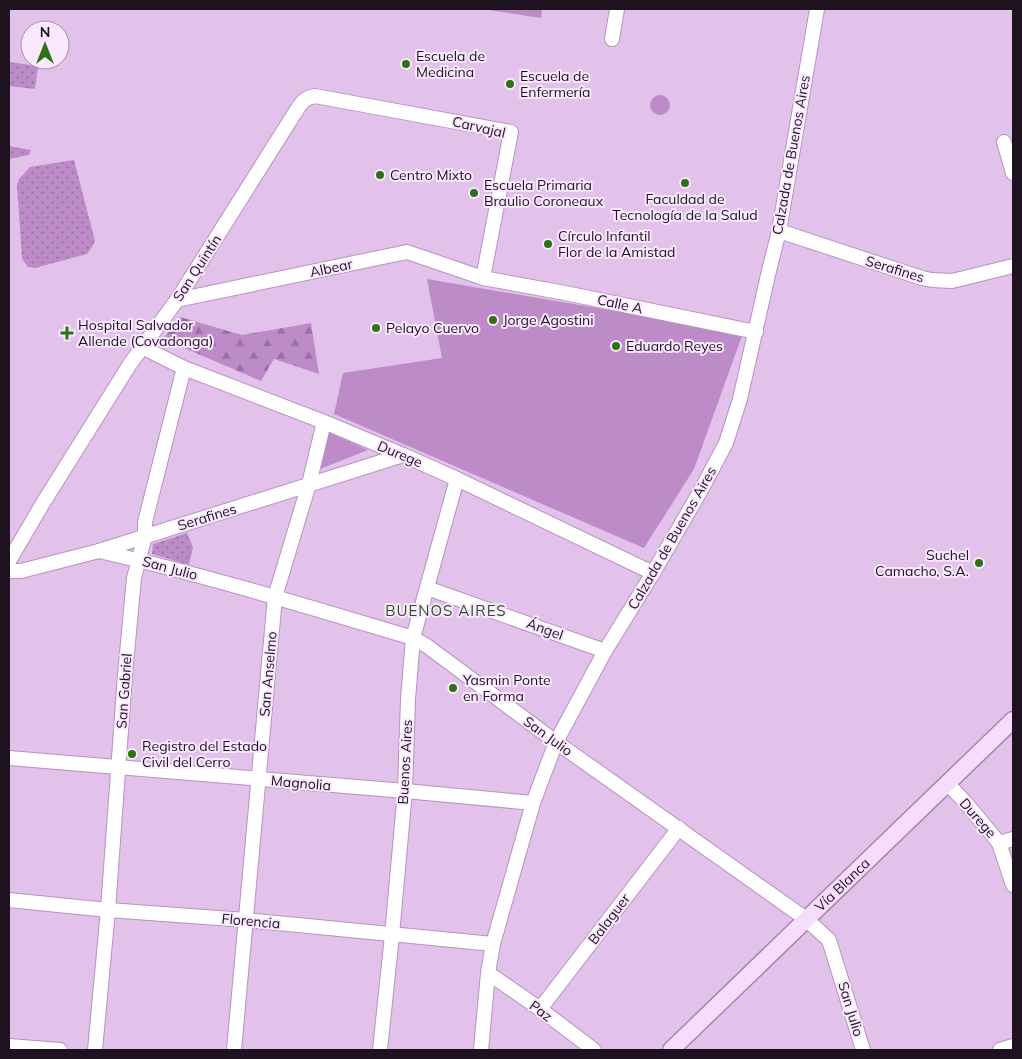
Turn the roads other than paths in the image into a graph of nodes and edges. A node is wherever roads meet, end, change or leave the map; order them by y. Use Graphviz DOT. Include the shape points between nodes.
graph roads {
  1 [pos="618,9"];
  2 [pos="817,9"];
  3 [pos="612,39"];
  4 [pos="304,101"];
  5 [pos="1004,142"];
  6 [pos="1013,172"];
  7 [pos="779,231"];
  8 [pos="1013,266"];
  9 [pos="483,278"];
  10 [pos="177,300"];
  11 [pos="756,332"];
  12 [pos="142,347"];
  13 [pos="184,368"];
  14 [pos="324,422"];
  15 [pos="403,455"];
  16 [pos="457,479"];
  17 [pos="310,484"];
  18 [pos="144,536"];
  19 [pos="99,551"];
  20 [pos="139,560"];
  21 [pos="9,561"];
  22 [pos="9,570"];
  23 [pos="653,573"];
  24 [pos="427,588"];
  25 [pos="275,596"];
  26 [pos="413,638"];
  27 [pos="605,651"];
  28 [pos="1013,720"];
  29 [pos="556,742"];
  30 [pos="9,758"];
  31 [pos="119,768"];
  32 [pos="258,779"];
  33 [pos="947,783"];
  34 [pos="405,791"];
  35 [pos="533,803"];
  36 [pos="678,828"];
  37 [pos="1013,839"];
  38 [pos="999,843"];
  39 [pos="1013,885"];
  40 [pos="9,900"];
  41 [pos="108,910"];
  42 [pos="806,919"];
  43 [pos="246,920"];
  44 [pos="392,934"];
  45 [pos="493,944"];
  46 [pos="488,973"];
  47 [pos="540,1009"];
  48 [pos="9,1046"];
  49 [pos="1013,1046"];
  50 [pos="60,1050"];
  51 [pos="95,1050"];
  52 [pos="234,1050"];
  53 [pos="380,1050"];
  54 [pos="481,1050"];
  55 [pos="594,1050"];
  56 [pos="671,1050"];
  57 [pos="863,1050"];
  58 [pos="1000,1050"];
  1 -- 3 [label="street"];
  2 -- 7 [label="street, Calzada de Buenos Aires"];
  4 -- 9 [label="street, Carvajal" via="315,96 511,132"];
  4 -- 10 [label="street, San Quintín"];
  5 -- 6 [label="street"];
  7 -- 8 [label="street, Serafines" via="932,280 952,281"];
  7 -- 11 [label="street, Calzada de Buenos Aires"];
  9 -- 10 [label="street, Albear" via="407,252"];
  9 -- 11 [label="street, Calle A"];
  10 -- 12 [label="street, San Quintín"];
  11 -- 23 [label="street, Calzada de Buenos Aires" via="726,443"];
  12 -- 13 [label="street, Durege"];
  12 -- 21 [label="street, San Quintín"];
  13 -- 14 [label="street, Durege"];
  13 -- 18 [label="street, San Gabriel"];
  14 -- 15 [label="street, Durege"];
  14 -- 17 [label="street, San Anselmo"];
  15 -- 16 [label="street, Durege"];
  15 -- 17 [label="street, Serafines"];
  16 -- 23 [label="street, Durege"];
  16 -- 24 [label="street, Buenos Aires"];
  17 -- 18 [label="street, Serafines"];
  17 -- 25 [label="street, San Anselmo"];
  18 -- 19 [label="street, Serafines"];
  18 -- 20 [label="street, San Gabriel"];
  19 -- 20 [label="street, San Julio"];
  19 -- 22 [label="street, Serafines" via="21,571"];
  20 -- 25 [label="street, San Julio"];
  20 -- 31 [label="street, San Gabriel" via="134,578"];
  23 -- 27 [label="street, Calzada de Buenos Aires"];
  24 -- 26 [label="street, Buenos Aires"];
  24 -- 27 [label="street, Ángel"];
  25 -- 26 [label="street, San Julio"];
  25 -- 32 [label="street, San Anselmo"];
  26 -- 29 [label="street, San Julio"];
  26 -- 34 [label="street, Buenos Aires"];
  27 -- 29 [label="street, Calzada de Buenos Aires"];
  28 -- 33 [label="main road, Vía Blanca"];
  29 -- 35 [label="street, Calzada de Buenos Aires"];
  29 -- 36 [label="street, San Julio"];
  30 -- 31 [label="street, Magnolia"];
  31 -- 32 [label="street, Magnolia"];
  31 -- 41 [label="street, San Gabriel"];
  32 -- 34 [label="street, Magnolia"];
  32 -- 43 [label="street, San Anselmo"];
  33 -- 38 [label="street, Durege"];
  33 -- 42 [label="main road, Vía Blanca"];
  34 -- 35 [label="street, Magnolia"];
  34 -- 44 [label="street, Buenos Aires"];
  35 -- 45 [label="street, Calzada de Buenos Aires"];
  36 -- 42 [label="street, San Julio"];
  36 -- 47 [label="street, Balaguer"];
  37 -- 38 [label="street"];
  38 -- 39 [label="street, Durege"];
  40 -- 41 [label="street, Florencia"];
  41 -- 43 [label="street, Florencia"];
  41 -- 51 [label="street, San Gabriel"];
  42 -- 56 [label="main road, Vía Blanca"];
  42 -- 57 [label="street, San Julio" via="829,940"];
  43 -- 44 [label="street, Florencia"];
  43 -- 52 [label="street, San Anselmo"];
  44 -- 45 [label="street, Florencia"];
  44 -- 53 [label="street, Buenos Aires"];
  45 -- 46 [label="street, Calzada de Buenos Aires"];
  46 -- 47 [label="street, Paz"];
  46 -- 54 [label="street, Calzada de Buenos Aires"];
  47 -- 55 [label="street, Paz"];
  48 -- 50 [label="street"];
  49 -- 58 [label="street"];
}
